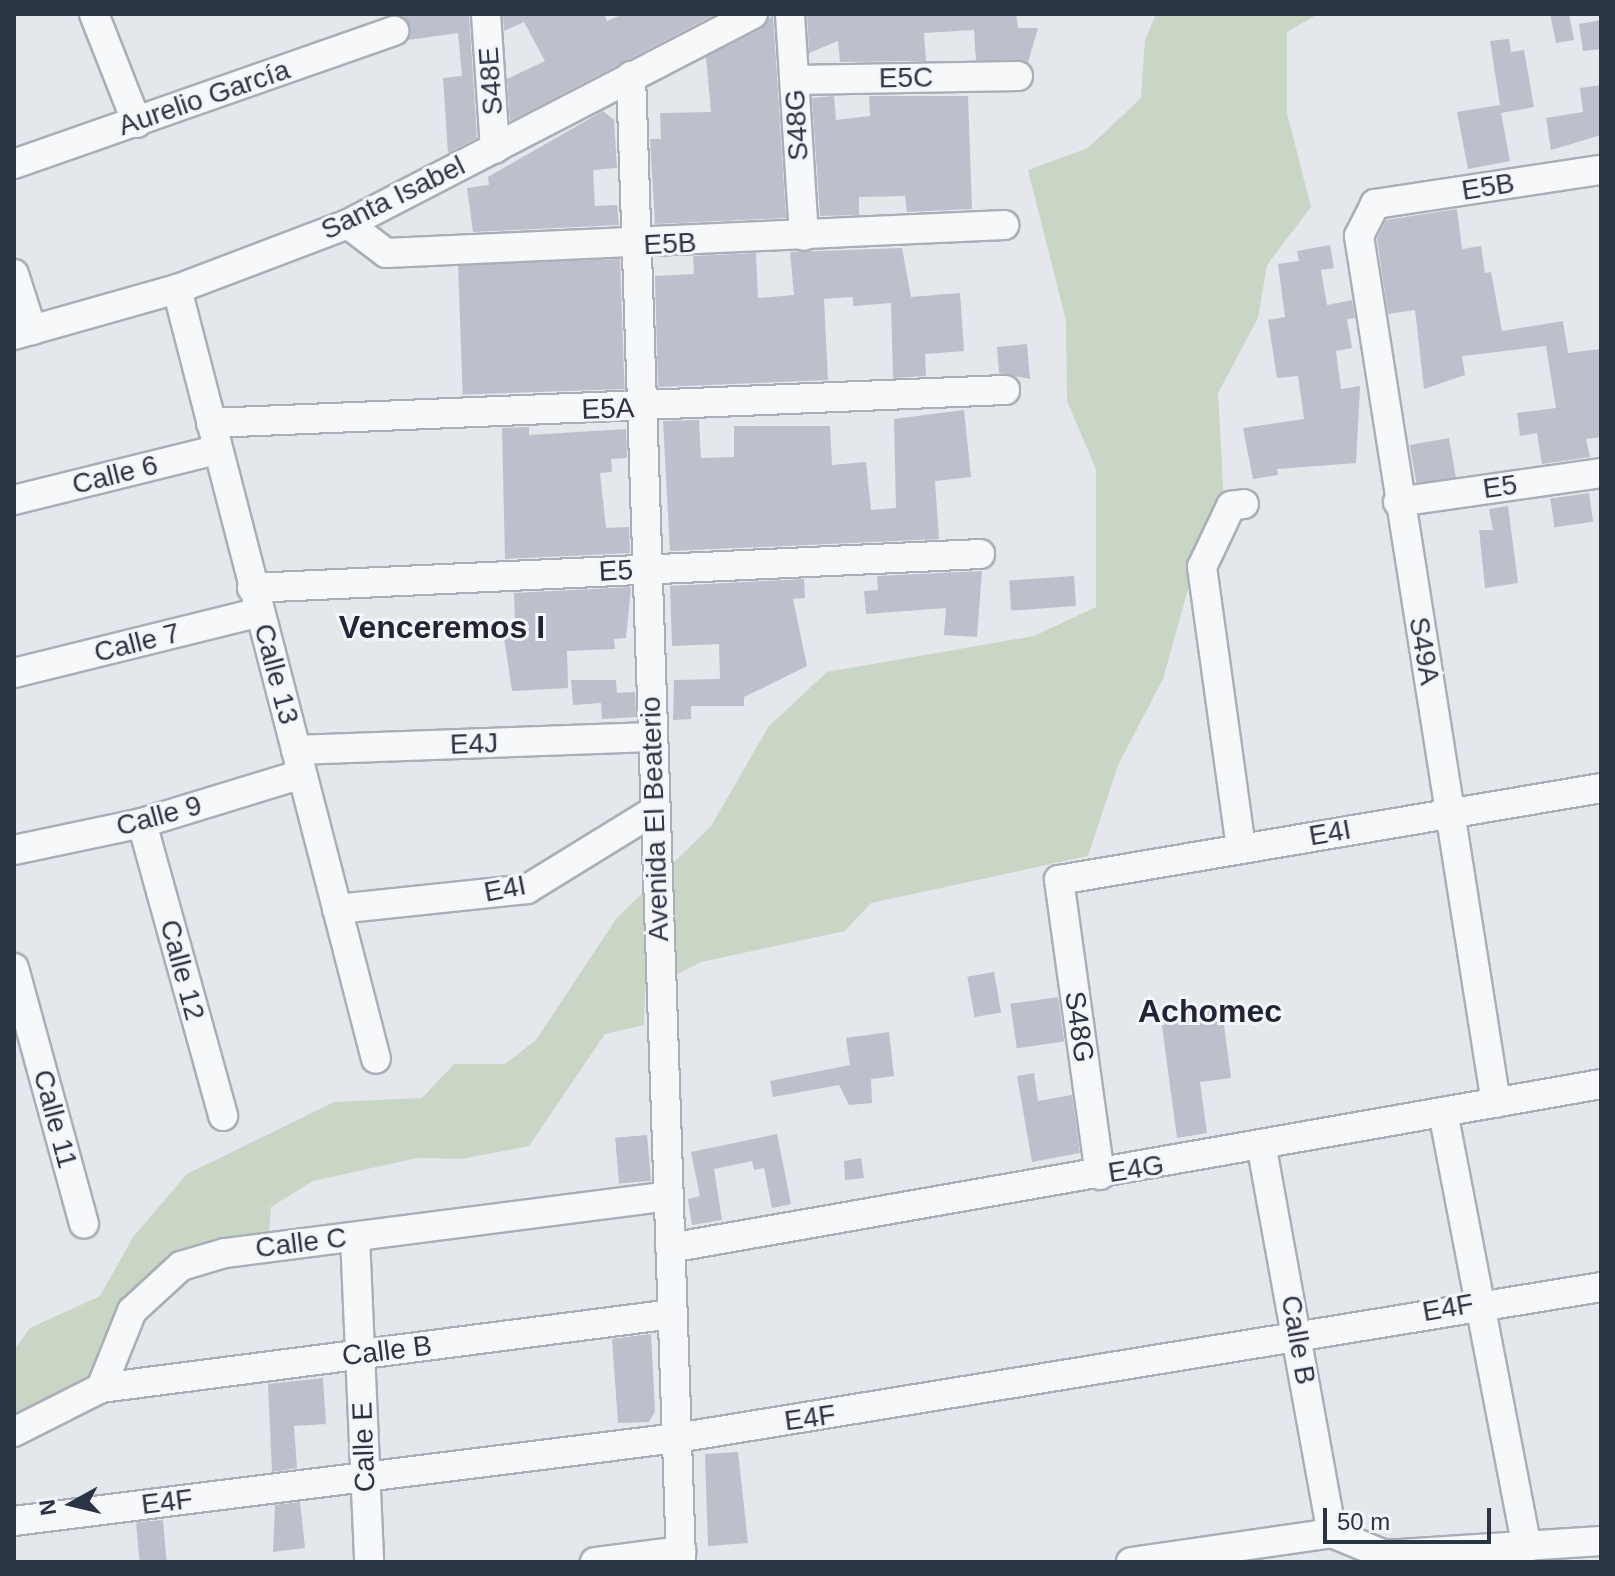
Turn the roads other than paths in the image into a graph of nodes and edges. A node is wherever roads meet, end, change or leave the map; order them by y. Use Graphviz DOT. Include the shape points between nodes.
graph roads {
  1 [pos="94,14"];
  2 [pos="486,14"];
  3 [pos="753,14"];
  4 [pos="790,14"];
  5 [pos="394,31"];
  6 [pos="631,76"];
  7 [pos="1018,76"];
  8 [pos="795,80"];
  9 [pos="137,123"];
  10 [pos="495,149"];
  11 [pos="14,164"];
  12 [pos="1601,170"];
  13 [pos="1375,204"];
  14 [pos="348,224"];
  15 [pos="1004,225"];
  16 [pos="804,236"];
  17 [pos="636,245"];
  18 [pos="14,274"];
  19 [pos="177,289"];
  20 [pos="23,332"];
  21 [pos="1005,390"];
  22 [pos="641,408"];
  23 [pos="214,437"];
  24 [pos="1601,473"];
  25 [pos="14,500"];
  26 [pos="1398,502"];
  27 [pos="1244,504"];
  28 [pos="980,554"];
  29 [pos="647,570"];
  30 [pos="256,600"];
  31 [pos="14,673"];
  32 [pos="651,737"];
  33 [pos="299,762"];
  34 [pos="1601,788"];
  35 [pos="654,811"];
  36 [pos="1453,812"];
  37 [pos="142,823"];
  38 [pos="1241,848"];
  39 [pos="14,850"];
  40 [pos="1059,880"];
  41 [pos="337,909"];
  42 [pos="14,968"];
  43 [pos="376,1059"];
  44 [pos="1601,1084"];
  45 [pos="1496,1103"];
  46 [pos="1443,1112"];
  47 [pos="223,1116"];
  48 [pos="1262,1149"];
  49 [pos="1100,1175"];
  50 [pos="668,1196"];
  51 [pos="84,1224"];
  52 [pos="355,1237"];
  53 [pos="670,1248"];
  54 [pos="1601,1287"];
  55 [pos="1480,1302"];
  56 [pos="672,1314"];
  57 [pos="1297,1334"];
  58 [pos="360,1354"];
  59 [pos="101,1388"];
  60 [pos="14,1432"];
  61 [pos="677,1438"];
  62 [pos="365,1477"];
  63 [pos="14,1521"];
  64 [pos="1332,1533"];
  65 [pos="1601,1541"];
  66 [pos="1527,1548"];
  67 [pos="681,1556"];
  68 [pos="369,1562"];
  69 [pos="595,1562"];
  70 [pos="1131,1562"];
  1 -- 9 [label="street"];
  2 -- 10 [label="street, S48E"];
  3 -- 6 [label="street, Santa Isabel"];
  4 -- 8 [label="street, S48G"];
  5 -- 9 [label="street, Aurelio García"];
  6 -- 10 [label="street, Santa Isabel"];
  6 -- 17 [label="street, Avenida El Beaterio"];
  7 -- 8 [label="street, E5C"];
  8 -- 16 [label="street, S48G"];
  9 -- 11 [label="street, Aurelio García"];
  10 -- 14 [label="street, Santa Isabel"];
  12 -- 13 [label="street, E5B"];
  13 -- 26 [label="street, S49A" via="1362,220 1359,263"];
  14 -- 17 [label="street, E5B" via="386,253"];
  14 -- 19 [label="street, Santa Isabel"];
  15 -- 16 [label="street, E5B"];
  16 -- 17 [label="street, E5B"];
  17 -- 22 [label="street, Avenida El Beaterio"];
  18 -- 20 [label="street"];
  19 -- 20 [label="street, Santa Isabel"];
  19 -- 23 [label="street, Calle 13"];
  21 -- 22 [label="street, E5A"];
  22 -- 23 [label="street, E5A"];
  22 -- 29 [label="street, Avenida El Beaterio"];
  23 -- 25 [label="street, Calle 6"];
  23 -- 30 [label="street, Calle 13"];
  24 -- 26 [label="street, E5"];
  26 -- 36 [label="street, S49A"];
  27 -- 38 [label="street" via="1231,506 1202,567"];
  28 -- 29 [label="street, E5"];
  29 -- 30 [label="street, E5"];
  29 -- 32 [label="street, Avenida El Beaterio"];
  30 -- 31 [label="street, Calle 7"];
  30 -- 33 [label="street, Calle 13"];
  32 -- 33 [label="street, E4J"];
  32 -- 35 [label="street, Avenida El Beaterio"];
  33 -- 37 [label="street, Calle 9"];
  33 -- 41 [label="street, Calle 13"];
  34 -- 36 [label="street, E4I"];
  35 -- 41 [label="street, E4I" via="527,889"];
  35 -- 50 [label="street, Avenida El Beaterio"];
  36 -- 38 [label="street, E4I"];
  36 -- 45 [label="street, S49A"];
  37 -- 39 [label="street, Calle 9"];
  37 -- 47 [label="street, Calle 12"];
  38 -- 40 [label="street, E4I"];
  40 -- 49 [label="street, S48G"];
  41 -- 43 [label="street, Calle 13"];
  42 -- 51 [label="street, Calle 11"];
  44 -- 45 [label="street, E4G"];
  45 -- 46 [label="street, E4G"];
  46 -- 48 [label="street, E4G"];
  46 -- 55 [label="street"];
  48 -- 49 [label="street, E4G"];
  48 -- 57 [label="street, Calle B"];
  49 -- 53 [label="street, E4G"];
  50 -- 52 [label="street, Calle C"];
  50 -- 53 [label="street, Avenida El Beaterio"];
  52 -- 58 [label="street, Calle E"];
  52 -- 59 [label="street, Calle C" via="225,1253 181,1266 132,1311"];
  53 -- 56 [label="street, Avenida El Beaterio"];
  54 -- 55 [label="street, E4F"];
  55 -- 57 [label="street, E4F"];
  55 -- 66 [label="street"];
  56 -- 58 [label="street, Calle B"];
  56 -- 61 [label="street, Avenida El Beaterio"];
  57 -- 61 [label="street, E4F"];
  57 -- 64 [label="street, Calle B"];
  58 -- 59 [label="street, Calle B"];
  58 -- 62 [label="street, Calle E"];
  59 -- 60 [label="street"];
  61 -- 62 [label="street, E4F"];
  61 -- 67 [label="street, Avenida El Beaterio"];
  62 -- 63 [label="street, E4F"];
  62 -- 68 [label="street, Calle E"];
  64 -- 66 [label="street" via="1385,1555"];
  64 -- 70 [label="street"];
  65 -- 66 [label="street"];
  67 -- 69 [label="street"];
}
